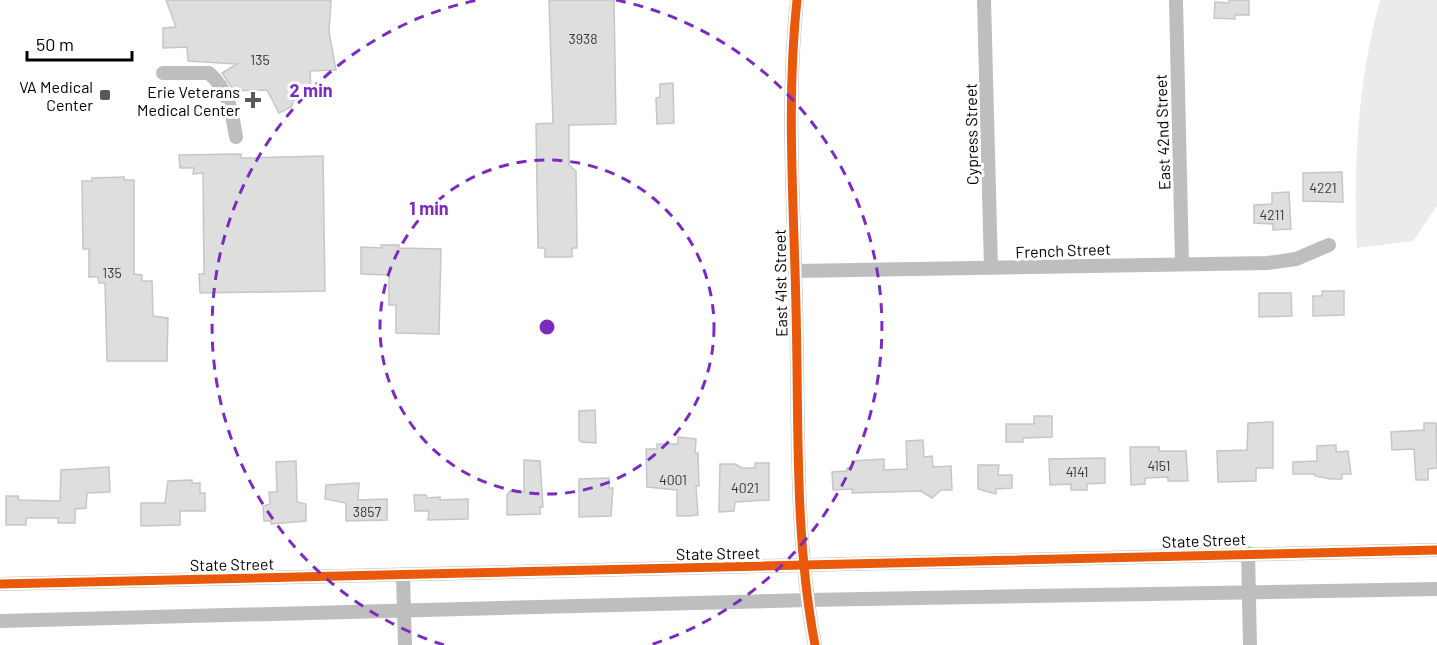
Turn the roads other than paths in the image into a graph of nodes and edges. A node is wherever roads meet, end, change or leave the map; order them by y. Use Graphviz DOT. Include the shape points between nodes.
graph roads {
  1 [pos="797,0"];
  2 [pos="984,0"];
  3 [pos="1176,0"];
  4 [pos="163,73"];
  5 [pos="236,137"];
  6 [pos="1329,245"];
  7 [pos="1182,263"];
  8 [pos="991,268"];
  9 [pos="795,271"];
  10 [pos="1437,550"];
  11 [pos="1248,553"];
  12 [pos="805,566"];
  13 [pos="403,576"];
  14 [pos="0,584"];
  15 [pos="1437,589"];
  16 [pos="1248,591"];
  17 [pos="808,600"];
  18 [pos="404,612"];
  19 [pos="0,621"];
  20 [pos="405,645"];
  21 [pos="815,645"];
  22 [pos="1250,645"];
  1 -- 9 [label="street, East 41st Street" via="791,135"];
  2 -- 8 [label="street, Cypress Street"];
  3 -- 7 [label="street, East 42nd Street"];
  4 -- 5 [label="street" via="209,73 215,78 230,100"];
  6 -- 7 [label="street, French Street" via="1296,259"];
  7 -- 8 [label="street, French Street"];
  8 -- 9 [label="street, French Street"];
  9 -- 12 [label="street, East 41st Street"];
  10 -- 11 [label="street, State Street"];
  11 -- 12 [label="street, State Street"];
  11 -- 16 [label="street"];
  12 -- 13 [label="street, State Street"];
  12 -- 17 [label="street, East 41st Street"];
  13 -- 14 [label="street, State Street"];
  13 -- 18 [label="street"];
  15 -- 16 [label="street"];
  16 -- 17 [label="street"];
  16 -- 22 [label="street"];
  17 -- 18 [label="street"];
  17 -- 21 [label="street, East 41st Street"];
  18 -- 19 [label="street"];
  18 -- 20 [label="street"];
}
